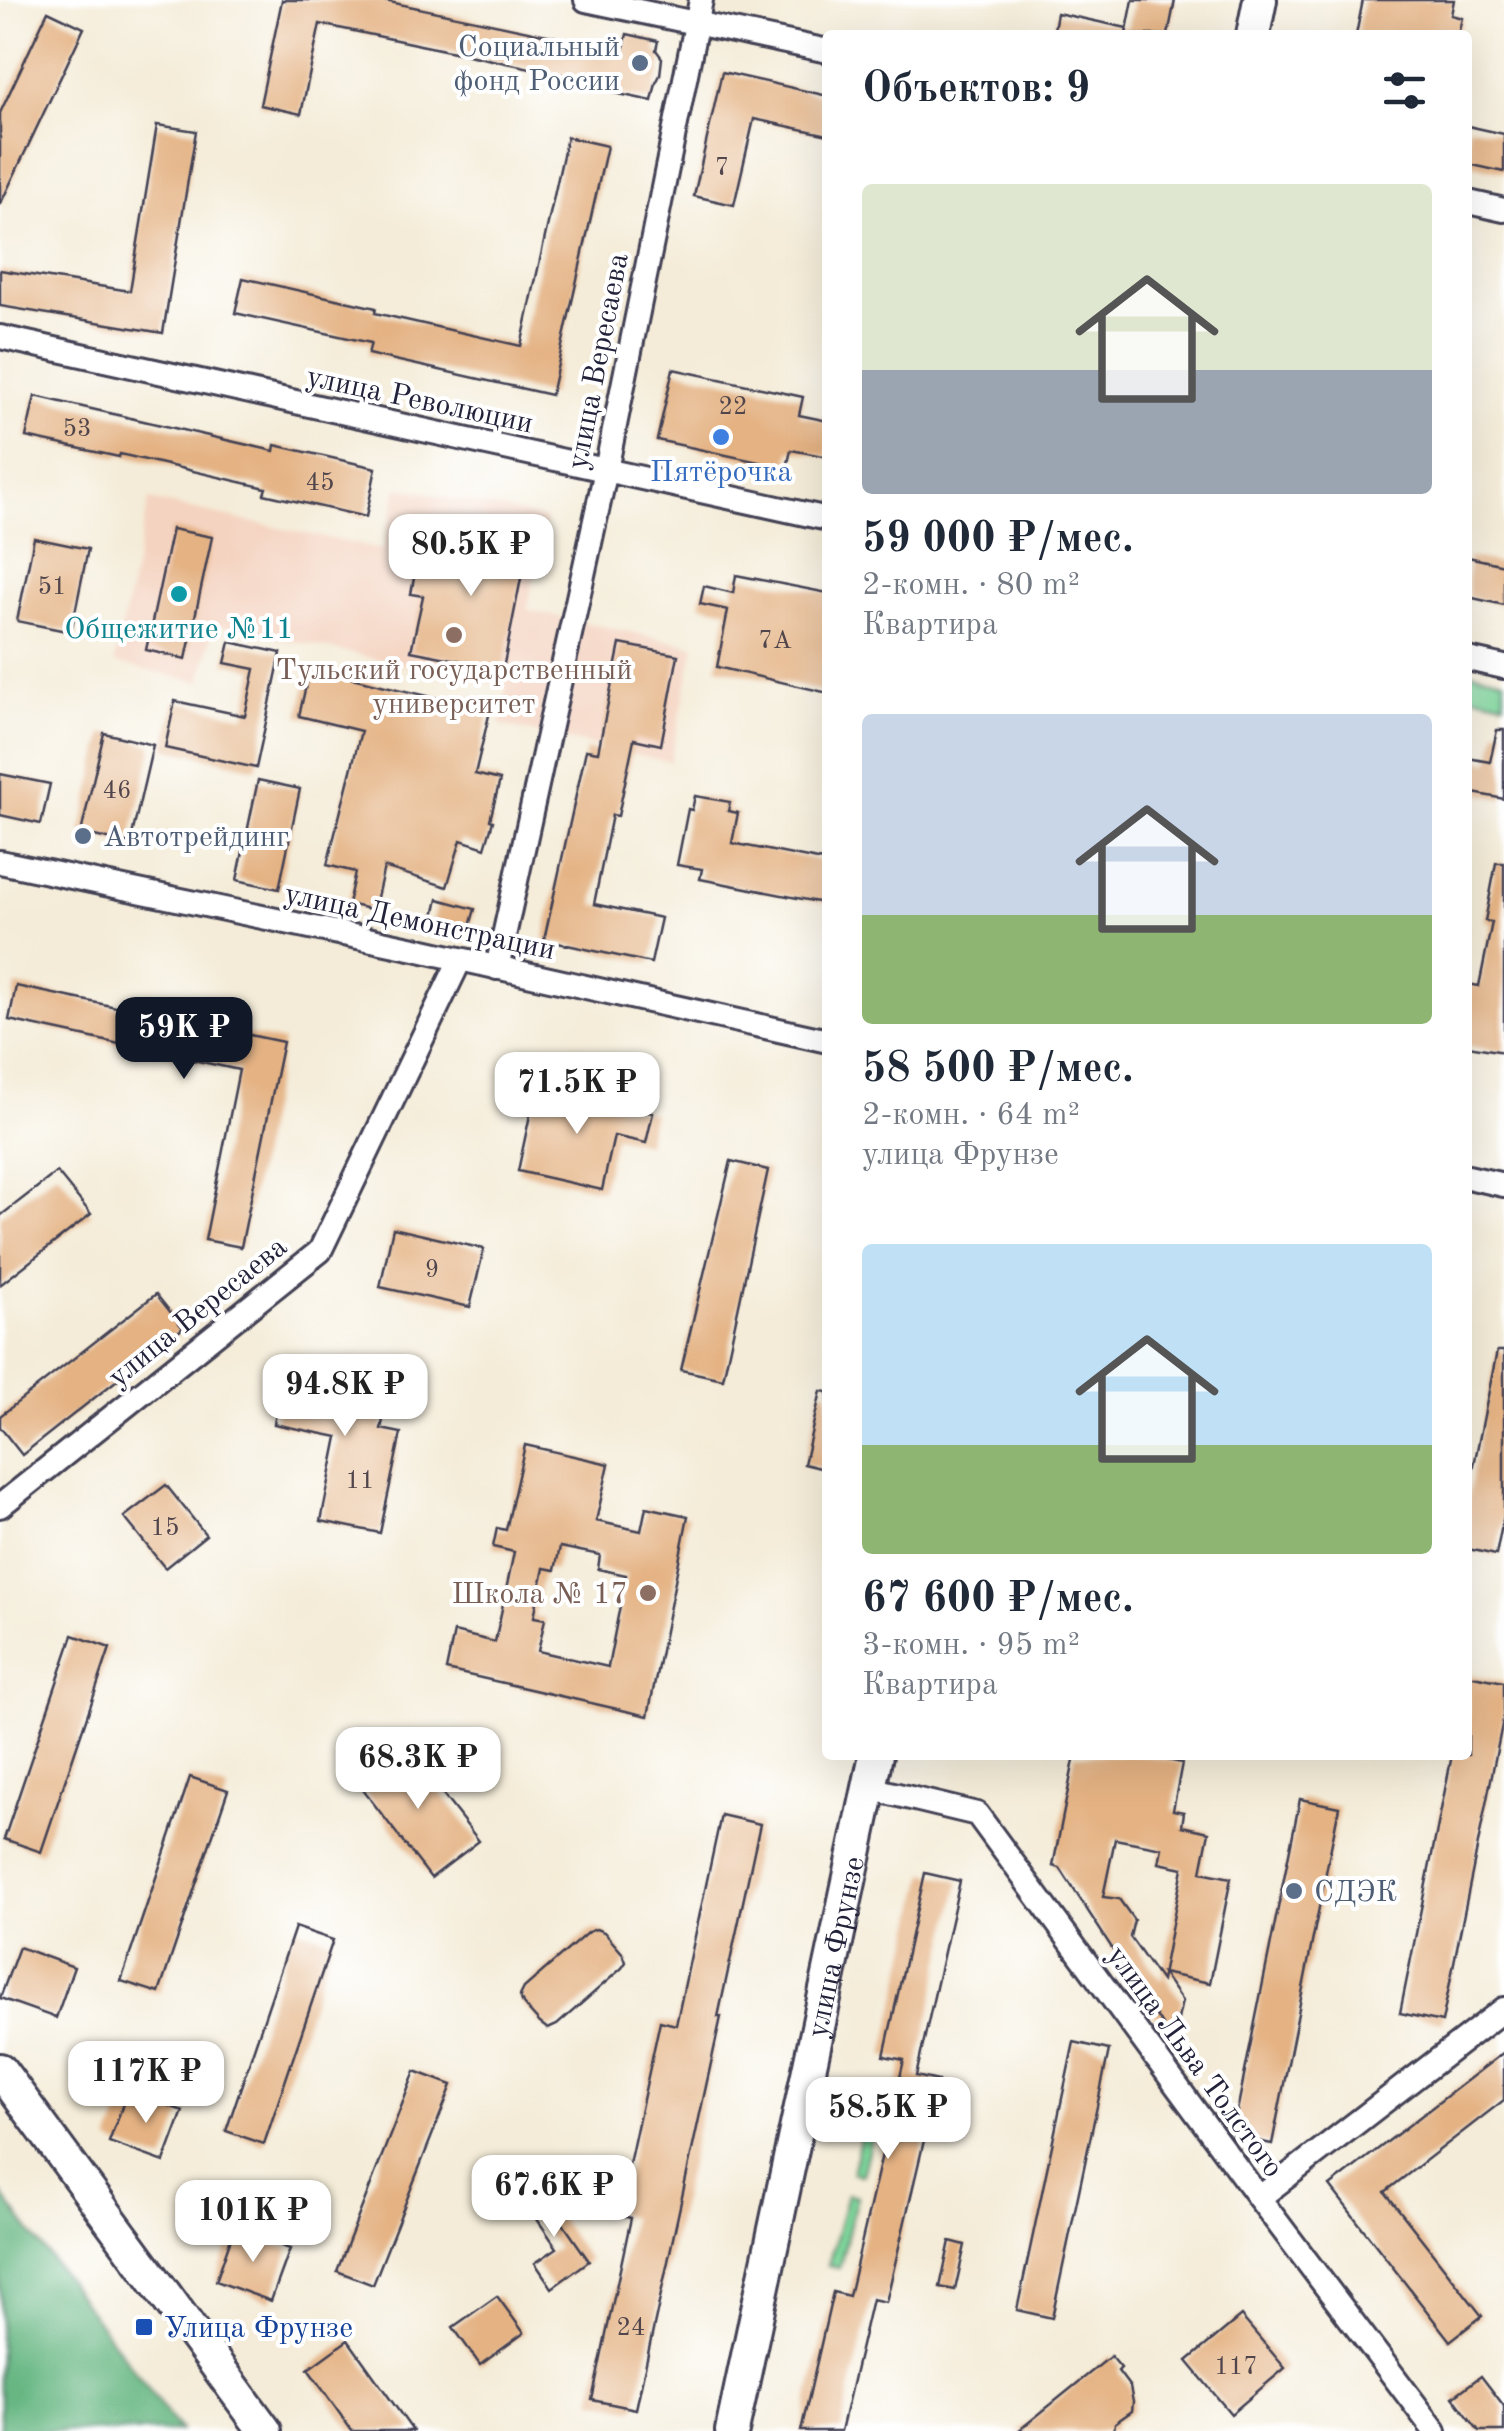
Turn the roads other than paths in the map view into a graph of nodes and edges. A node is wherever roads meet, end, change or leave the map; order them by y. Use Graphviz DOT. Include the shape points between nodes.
graph roads {
  1 [pos="586,0"];
  2 [pos="1260,0"];
  3 [pos="699,12"];
  4 [pos="1254,30"];
  5 [pos="822,49"];
  6 [pos="1472,203"];
  7 [pos="1504,210"];
  8 [pos="0,337"];
  9 [pos="606,470"];
  10 [pos="822,518"];
  11 [pos="1472,660"];
  12 [pos="1504,667"];
  13 [pos="0,862"];
  14 [pos="460,960"];
  15 [pos="496,968"];
  16 [pos="822,1040"];
  17 [pos="1472,1178"];
  18 [pos="1504,1185"];
  19 [pos="0,1506"];
  20 [pos="875,1760"];
  21 [pos="869,1788"];
  22 [pos="1504,2009"];
  23 [pos="0,2070"];
  24 [pos="1259,2198"];
  25 [pos="266,2431"];
  26 [pos="732,2431"];
  27 [pos="1434,2431"];
  1 -- 3 [label="street"];
  2 -- 4 [label="street"];
  3 -- 5 [label="street"];
  3 -- 9 [label="street, улица Вересаева"];
  6 -- 7 [label="street"];
  8 -- 9 [label="street, улица Революции"];
  9 -- 10 [label="street, улица Революции"];
  9 -- 15 [label="street, улица Вересаева"];
  11 -- 12 [label="street"];
  13 -- 14 [label="street, улица Демонстрации"];
  14 -- 15 [label="street, улица Демонстрации"];
  14 -- 19 [label="street, улица Вересаева" via="320,1251"];
  15 -- 16 [label="street, улица Демонстрации"];
  17 -- 18 [label="street"];
  20 -- 21 [label="street, улица Фрунзе"];
  21 -- 24 [label="street, улица Льва Толстого" via="977,1814"];
  21 -- 26 [label="street, улица Фрунзе"];
  22 -- 24 [label="street"];
  23 -- 25 [label="street"];
  24 -- 27 [label="street, улица Льва Толстого"];
}
